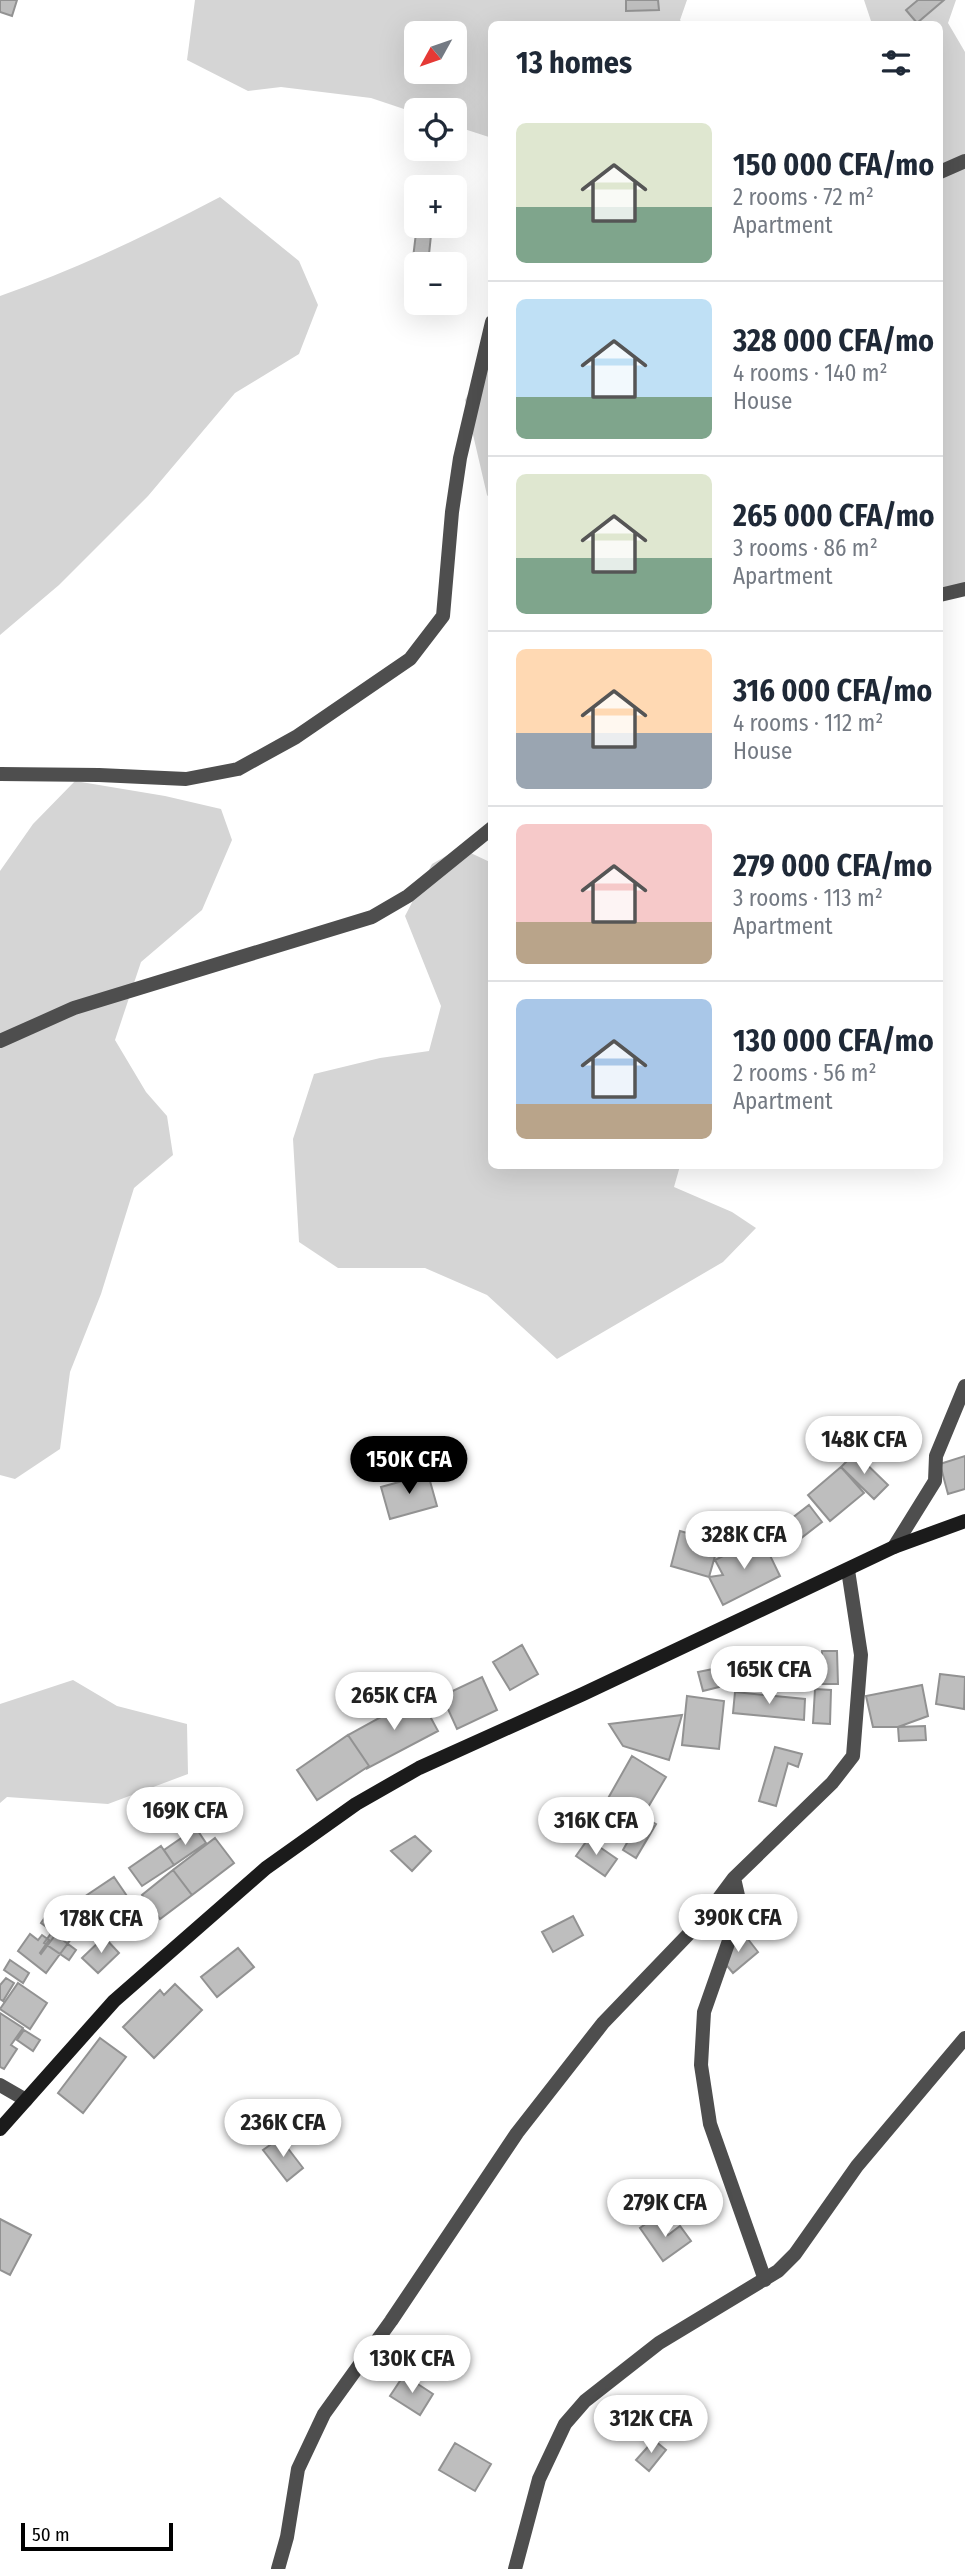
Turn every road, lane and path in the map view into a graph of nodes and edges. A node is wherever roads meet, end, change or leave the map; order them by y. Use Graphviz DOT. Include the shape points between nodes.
graph roads {
  1 [pos="965,161"];
  2 [pos="943,171"];
  3 [pos="488,340"];
  4 [pos="965,589"];
  5 [pos="943,594"];
  6 [pos="0,774"];
  7 [pos="488,831"];
  8 [pos="0,1041"];
  9 [pos="965,1386"];
  10 [pos="965,1521"];
  11 [pos="894,1547"];
  12 [pos="848,1570"];
  13 [pos="734,1878"];
  14 [pos="965,2038"];
  15 [pos="0,2085"];
  16 [pos="26,2100"];
  17 [pos="0,2129"];
  18 [pos="765,2280"];
  19 [pos="278,2569"];
  20 [pos="514,2569"];
  1 -- 2 [label="street"];
  3 -- 6 [label="street" via="456,485 443,616 410,659 296,737 238,769 186,779"];
  4 -- 5 [label="street"];
  7 -- 8 [label="street" via="408,896 372,917 74,1008"];
  9 -- 11 [label="street" via="936,1456 935,1480"];
  10 -- 11 [label="street"];
  11 -- 12 [label="street"];
  12 -- 13 [label="street" via="861,1655 853,1756 832,1783"];
  12 -- 16 [label="street" via="419,1768 356,1804 266,1868 114,2001"];
  13 -- 18 [label="street" via="738,1915 704,2012 701,2065 710,2124"];
  13 -- 19 [label="street" via="705,1917 603,2023 549,2089 324,2414 298,2469"];
  14 -- 18 [label="street" via="857,2166 795,2253"];
  15 -- 16 [label="street"];
  16 -- 17 [label="street"];
  18 -- 20 [label="street" via="659,2343 586,2401 565,2424 539,2479"];
}
